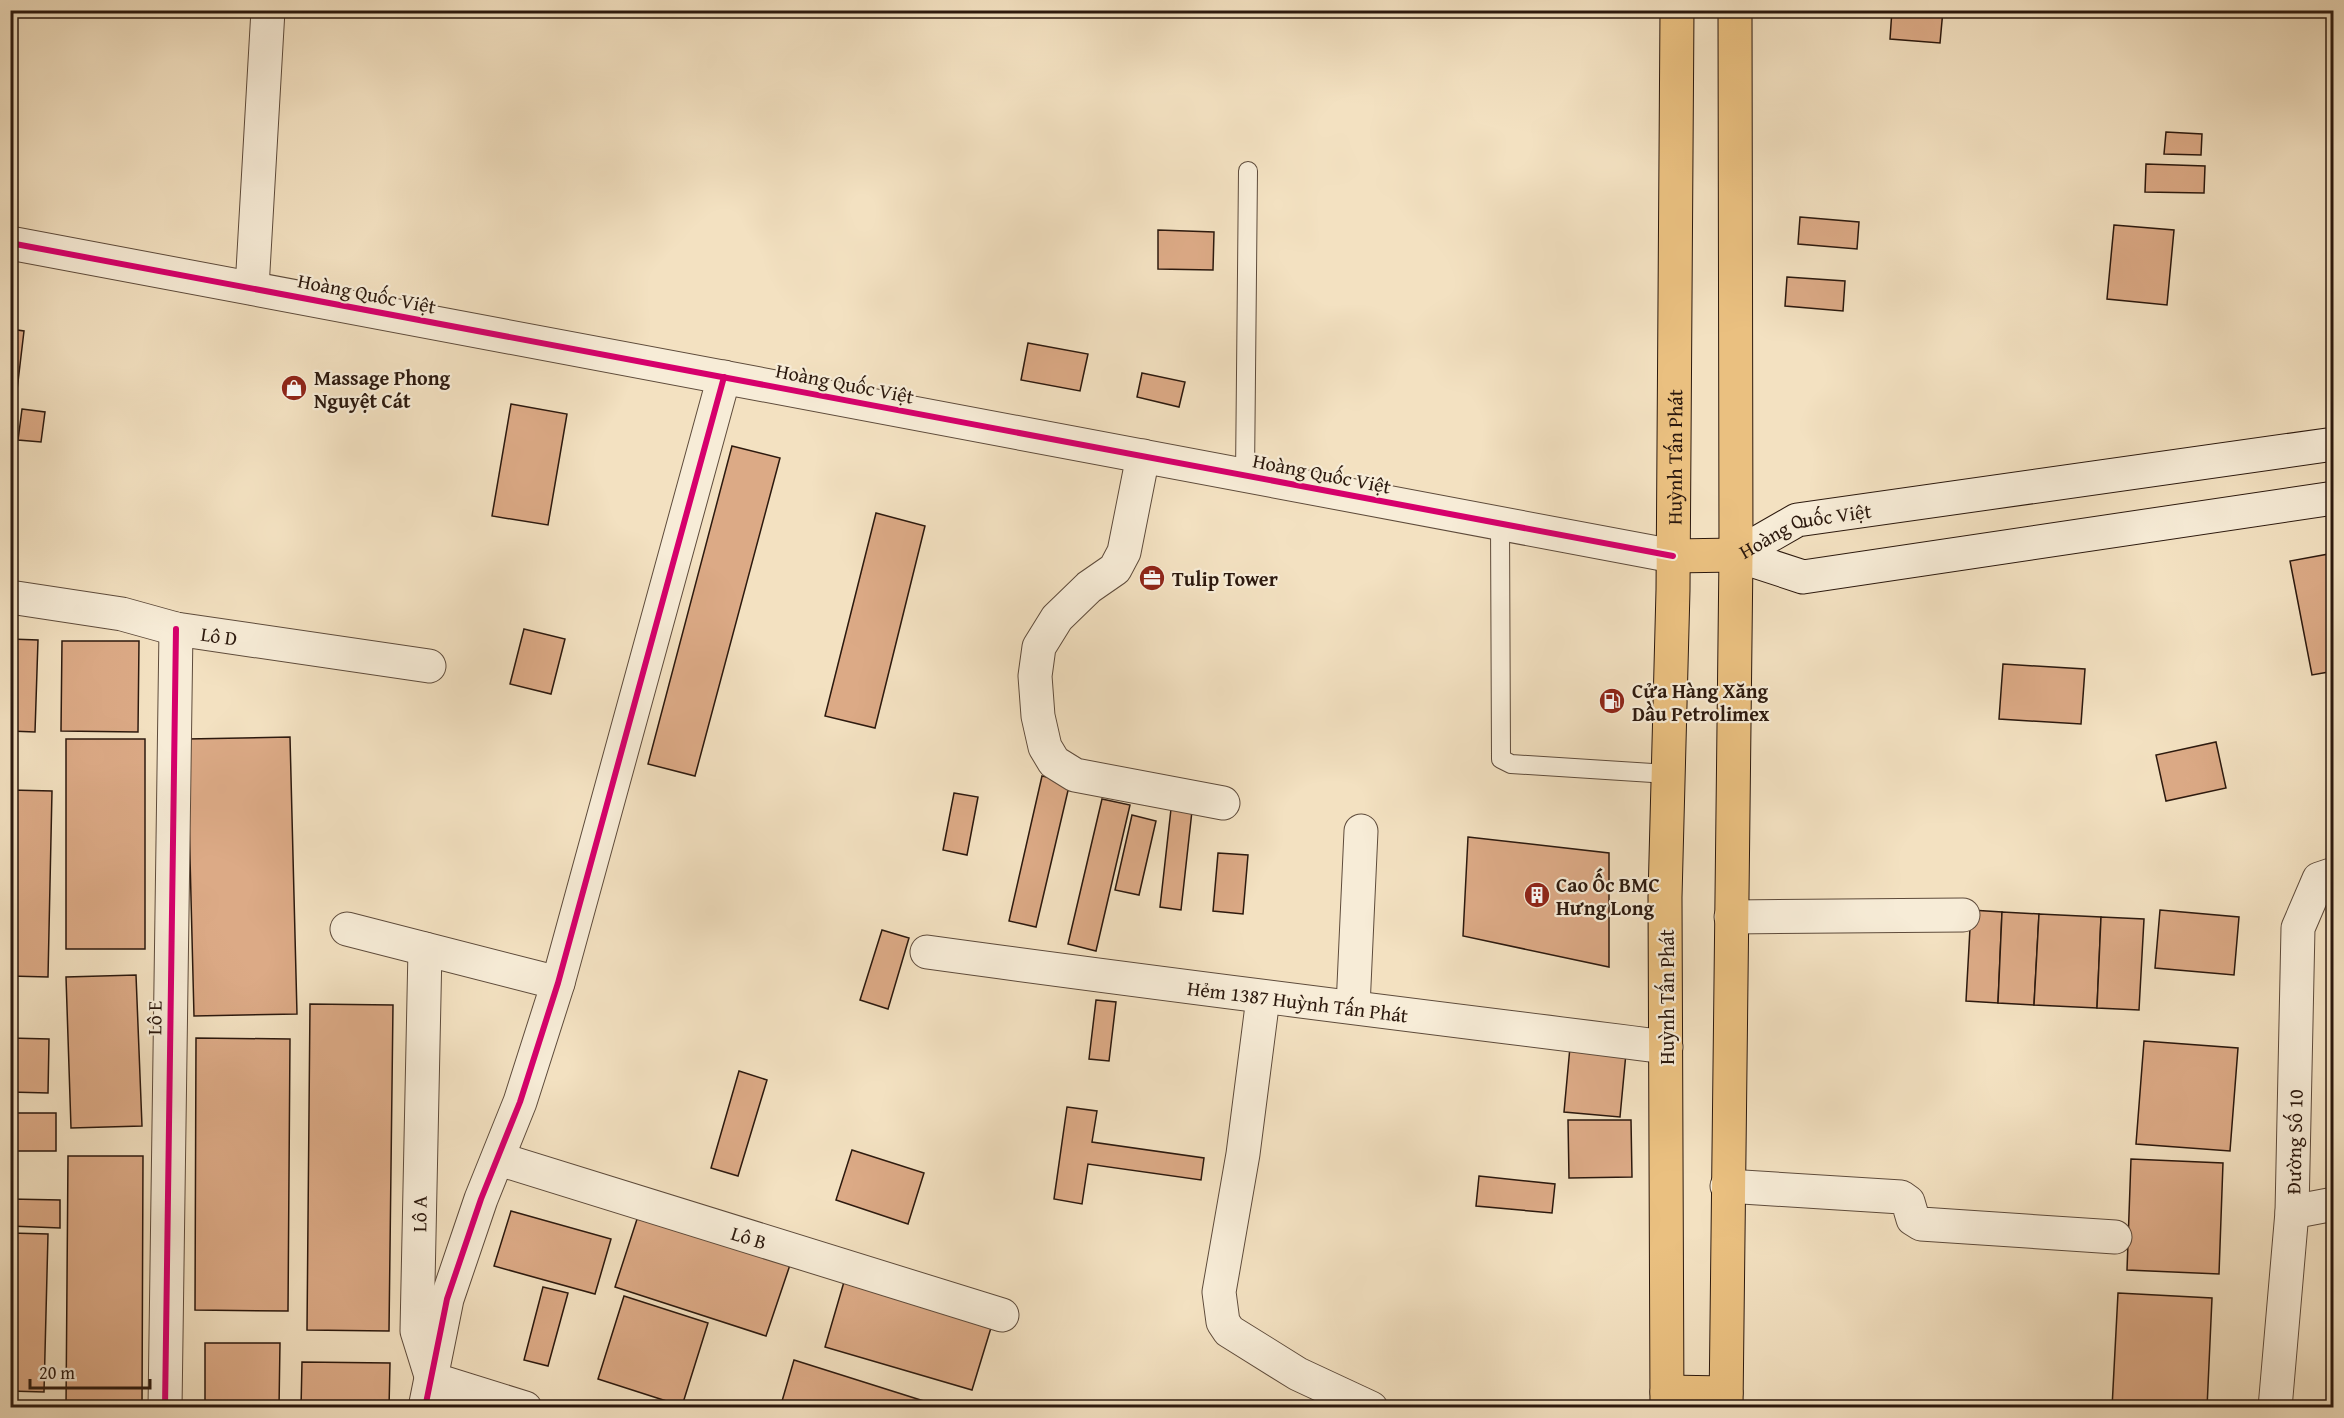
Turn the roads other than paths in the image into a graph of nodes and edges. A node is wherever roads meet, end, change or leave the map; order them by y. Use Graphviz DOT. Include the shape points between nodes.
graph roads {
  1 [pos="268,10"];
  2 [pos="1677,10"];
  3 [pos="1735,10"];
  4 [pos="1248,171"];
  5 [pos="10,243"];
  6 [pos="252,288"];
  7 [pos="724,377"];
  8 [pos="2334,444"];
  9 [pos="1143,456"];
  10 [pos="1245,475"];
  11 [pos="2334,498"];
  12 [pos="1500,523"];
  13 [pos="1736,555"];
  14 [pos="1673,556"];
  15 [pos="10,597"];
  16 [pos="176,629"];
  17 [pos="429,666"];
  18 [pos="1668,774"];
  19 [pos="1223,803"];
  20 [pos="1361,831"];
  21 [pos="2326,876"];
  22 [pos="1964,915"];
  23 [pos="1731,917"];
  24 [pos="347,929"];
  25 [pos="425,949"];
  26 [pos="927,952"];
  27 [pos="558,983"];
  28 [pos="1263,998"];
  29 [pos="1353,1007"];
  30 [pos="1666,1047"];
  31 [pos="499,1159"];
  32 [pos="1726,1186"];
  33 [pos="2334,1204"];
  34 [pos="2292,1212"];
  35 [pos="2115,1237"];
  36 [pos="1002,1315"];
  37 [pos="429,1393"];
  38 [pos="1666,1400"];
  39 [pos="1726,1400"];
  40 [pos="165,1407"];
  41 [pos="525,1407"];
  42 [pos="1371,1407"];
  43 [pos="2275,1407"];
  1 -- 6 [label="street"];
  2 -- 14 [label="main road, Huỳnh Tấn Phát"];
  3 -- 13 [label="main road"];
  4 -- 10 [label="lane"];
  5 -- 6 [label="street, Hoàng Quốc Việt"];
  6 -- 7 [label="street, Hoàng Quốc Việt"];
  7 -- 9 [label="street, Hoàng Quốc Việt"];
  7 -- 27 [label="street"];
  8 -- 13 [label="street, Hoàng Quốc Việt" via="1797,519"];
  9 -- 10 [label="street, Hoàng Quốc Việt"];
  9 -- 19 [label="street" via="1124,552 1115,569 1089,587 1057,618 1039,646 1035,676 1045,747 1054,762 1075,775"];
  10 -- 12 [label="street, Hoàng Quốc Việt"];
  11 -- 13 [label="street, Hoàng Quốc Việt" via="1803,577"];
  12 -- 14 [label="street, Hoàng Quốc Việt"];
  12 -- 18 [label="lane" via="1501,759 1511,764"];
  13 -- 14 [label="main road"];
  13 -- 23 [label="main road"];
  14 -- 18 [label="main road, Huỳnh Tấn Phát"];
  15 -- 16 [label="street, Lô D" via="122,614"];
  16 -- 17 [label="street, Lô D"];
  16 -- 40 [label="street, Lô E"];
  18 -- 30 [label="main road, Huỳnh Tấn Phát"];
  20 -- 29 [label="street"];
  21 -- 34 [label="street, Đường Số 10" via="2298,928"];
  22 -- 23 [label="street"];
  23 -- 32 [label="main road"];
  24 -- 25 [label="street"];
  25 -- 27 [label="street"];
  25 -- 37 [label="street, Lô A" via="417,1331"];
  26 -- 28 [label="street, Hẻm 1387 Huỳnh Tấn Phát"];
  27 -- 31 [label="street"];
  28 -- 29 [label="street, Hẻm 1387 Huỳnh Tấn Phát"];
  28 -- 42 [label="street" via="1243,1154 1219,1292 1220,1312 1230,1331 1298,1374"];
  29 -- 30 [label="street, Hẻm 1387 Huỳnh Tấn Phát"];
  30 -- 38 [label="main road, Huỳnh Tấn Phát"];
  31 -- 36 [label="street, Lô B"];
  31 -- 37 [label="street" via="481,1198 447,1299"];
  32 -- 35 [label="street" via="1901,1197 1908,1202 1913,1219 1921,1224"];
  32 -- 39 [label="main road"];
  33 -- 34 [label="street"];
  34 -- 43 [label="street, Đường Số 10"];
  37 -- 41 [label="street"];
  38 -- 39 [label="main road"];
}
